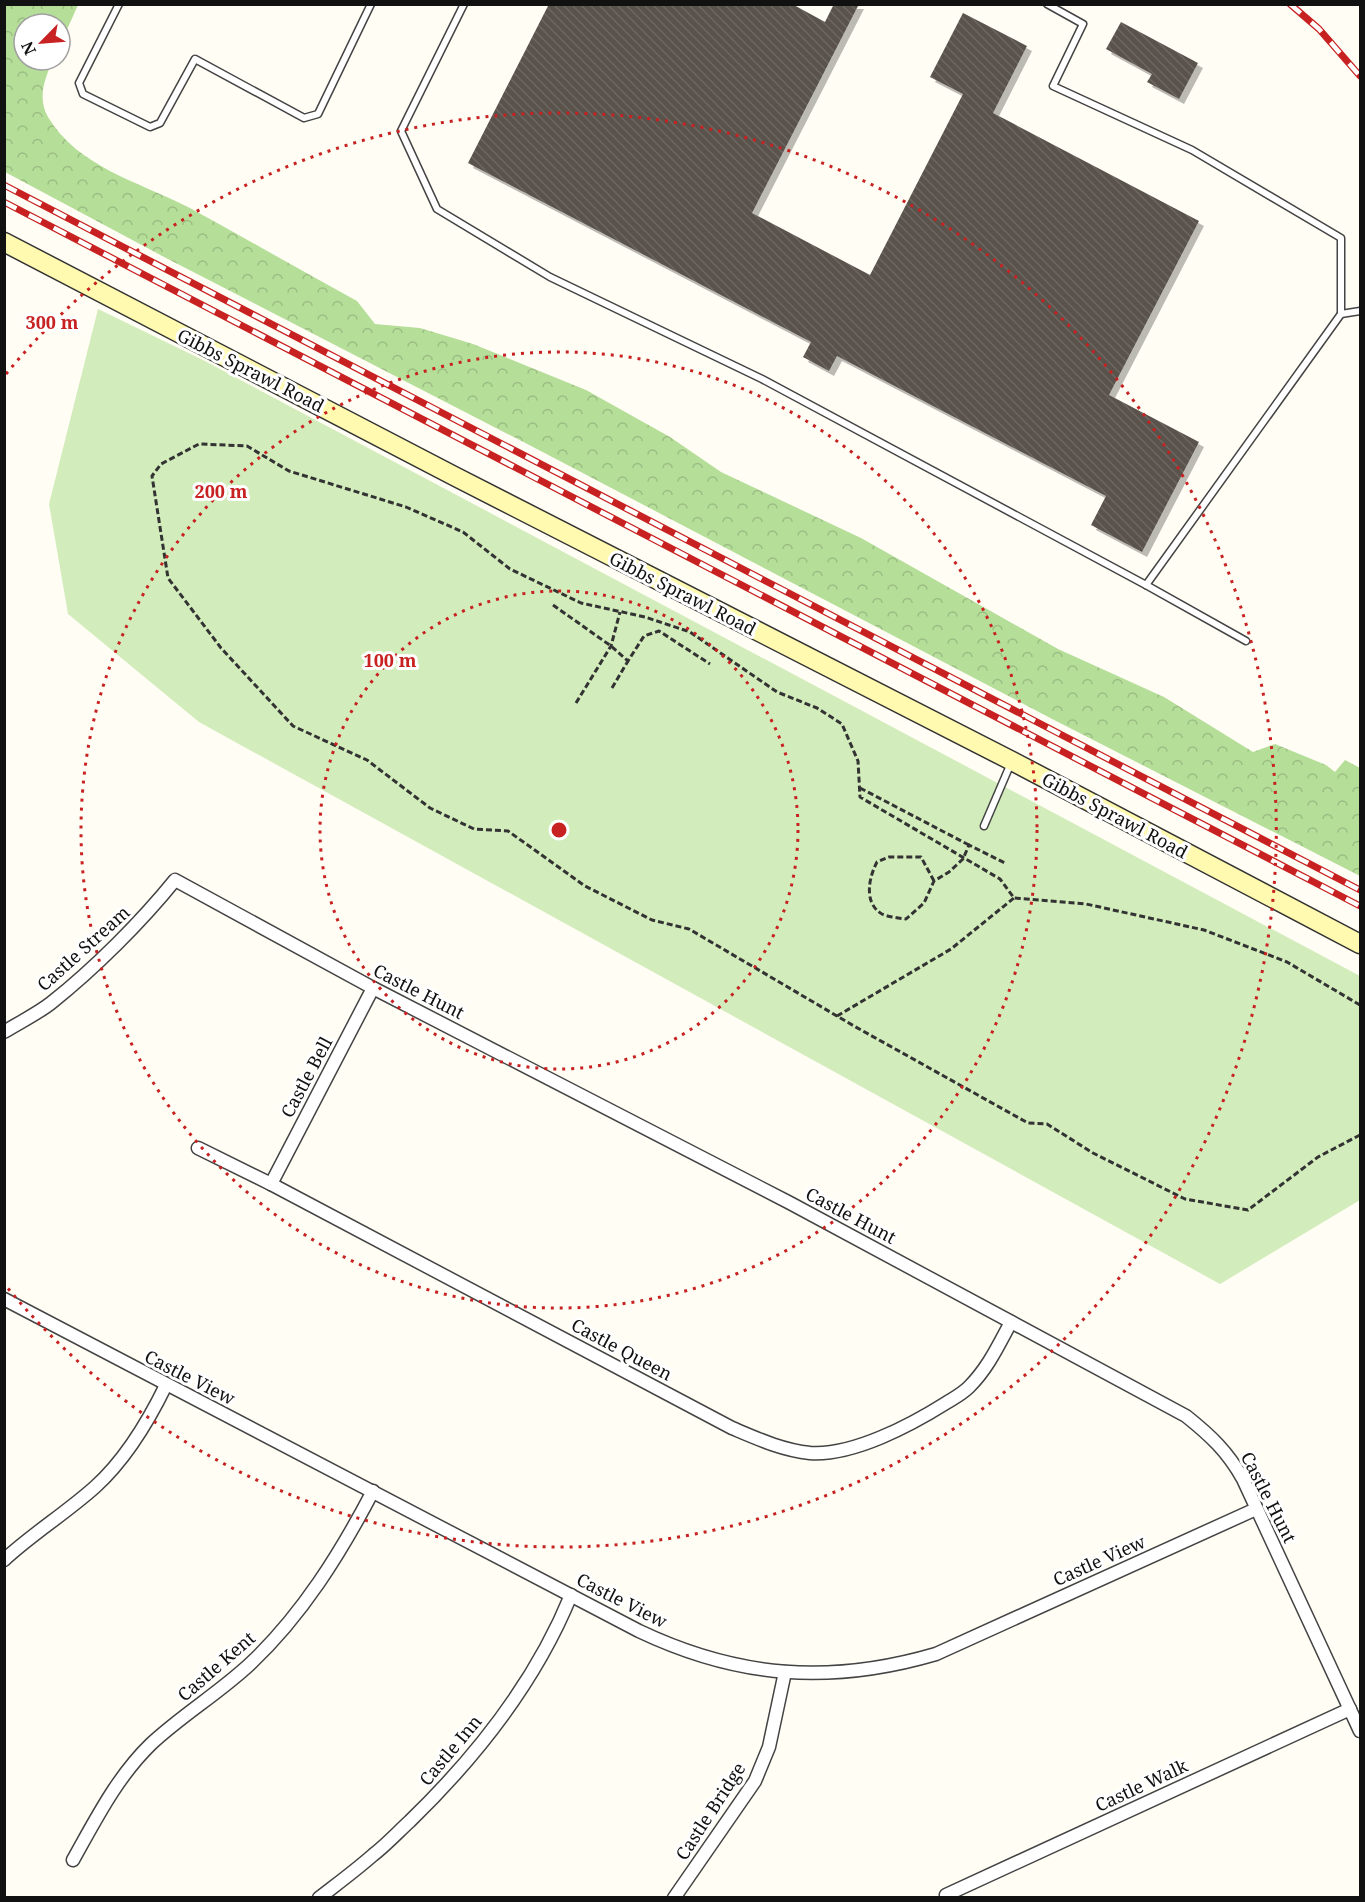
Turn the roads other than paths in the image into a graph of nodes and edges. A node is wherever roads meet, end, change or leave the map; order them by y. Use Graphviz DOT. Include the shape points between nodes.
graph roads {
  1 [pos="119,4"];
  2 [pos="371,4"];
  3 [pos="464,4"];
  4 [pos="1047,4"];
  5 [pos="4,242"];
  6 [pos="1360,311"];
  7 [pos="1341,314"];
  8 [pos="1146,585"];
  9 [pos="1246,641"];
  10 [pos="1012,761"];
  11 [pos="984,826"];
  12 [pos="175,880"];
  13 [pos="1360,944"];
  14 [pos="373,987"];
  15 [pos="4,1032"];
  16 [pos="198,1148"];
  17 [pos="271,1184"];
  18 [pos="4,1299"];
  19 [pos="1011,1322"];
  20 [pos="166,1384"];
  21 [pos="374,1491"];
  22 [pos="1256,1509"];
  23 [pos="4,1560"];
  24 [pos="571,1595"];
  25 [pos="785,1672"];
  26 [pos="1350,1709"];
  27 [pos="1360,1731"];
  28 [pos="73,1860"];
  29 [pos="947,1896"];
  30 [pos="319,1898"];
  31 [pos="674,1898"];
  1 -- 2 [label="lane" via="79,83 83,94 150,127 160,123 195,59 304,118 318,114"];
  3 -- 8 [label="lane" via="401,131 437,209 550,277 762,379"];
  4 -- 7 [label="lane" via="1083,24 1053,86 1192,150 1341,238"];
  5 -- 10 [label="main road, Gibbs Sprawl Road"];
  6 -- 7 [label="lane"];
  7 -- 8 [label="lane"];
  8 -- 9 [label="lane"];
  10 -- 11 [label="lane"];
  10 -- 13 [label="main road, Gibbs Sprawl Road"];
  12 -- 14 [label="street, Castle Hunt"];
  12 -- 15 [label="street, Castle Stream" via="150,911 77,980 50,1004"];
  14 -- 17 [label="street, Castle Bell"];
  14 -- 19 [label="street, Castle Hunt"];
  16 -- 17 [label="street, Castle Queen"];
  17 -- 19 [label="street, Castle Queen" via="732,1428 780,1448 813,1453 843,1449 919,1421 967,1389 987,1366"];
  18 -- 20 [label="street, Castle View"];
  19 -- 22 [label="street, Castle Hunt" via="1186,1416 1231,1458"];
  20 -- 21 [label="street, Castle View"];
  20 -- 23 [label="street" via="153,1412 118,1463 95,1487"];
  21 -- 24 [label="street, Castle View"];
  21 -- 28 [label="street, Castle Kent" via="328,1569 290,1621 250,1664 151,1744 112,1790"];
  22 -- 25 [label="street, Castle View" via="936,1654 865,1671"];
  22 -- 26 [label="street, Castle Hunt"];
  24 -- 25 [label="street, Castle View" via="701,1656"];
  24 -- 30 [label="street, Castle Inn" via="558,1627 519,1692 462,1767 374,1855"];
  25 -- 31 [label="street, Castle Bridge" via="769,1747 754,1781"];
  26 -- 27 [label="street, Castle Hunt"];
  26 -- 29 [label="street, Castle Walk"];
}
